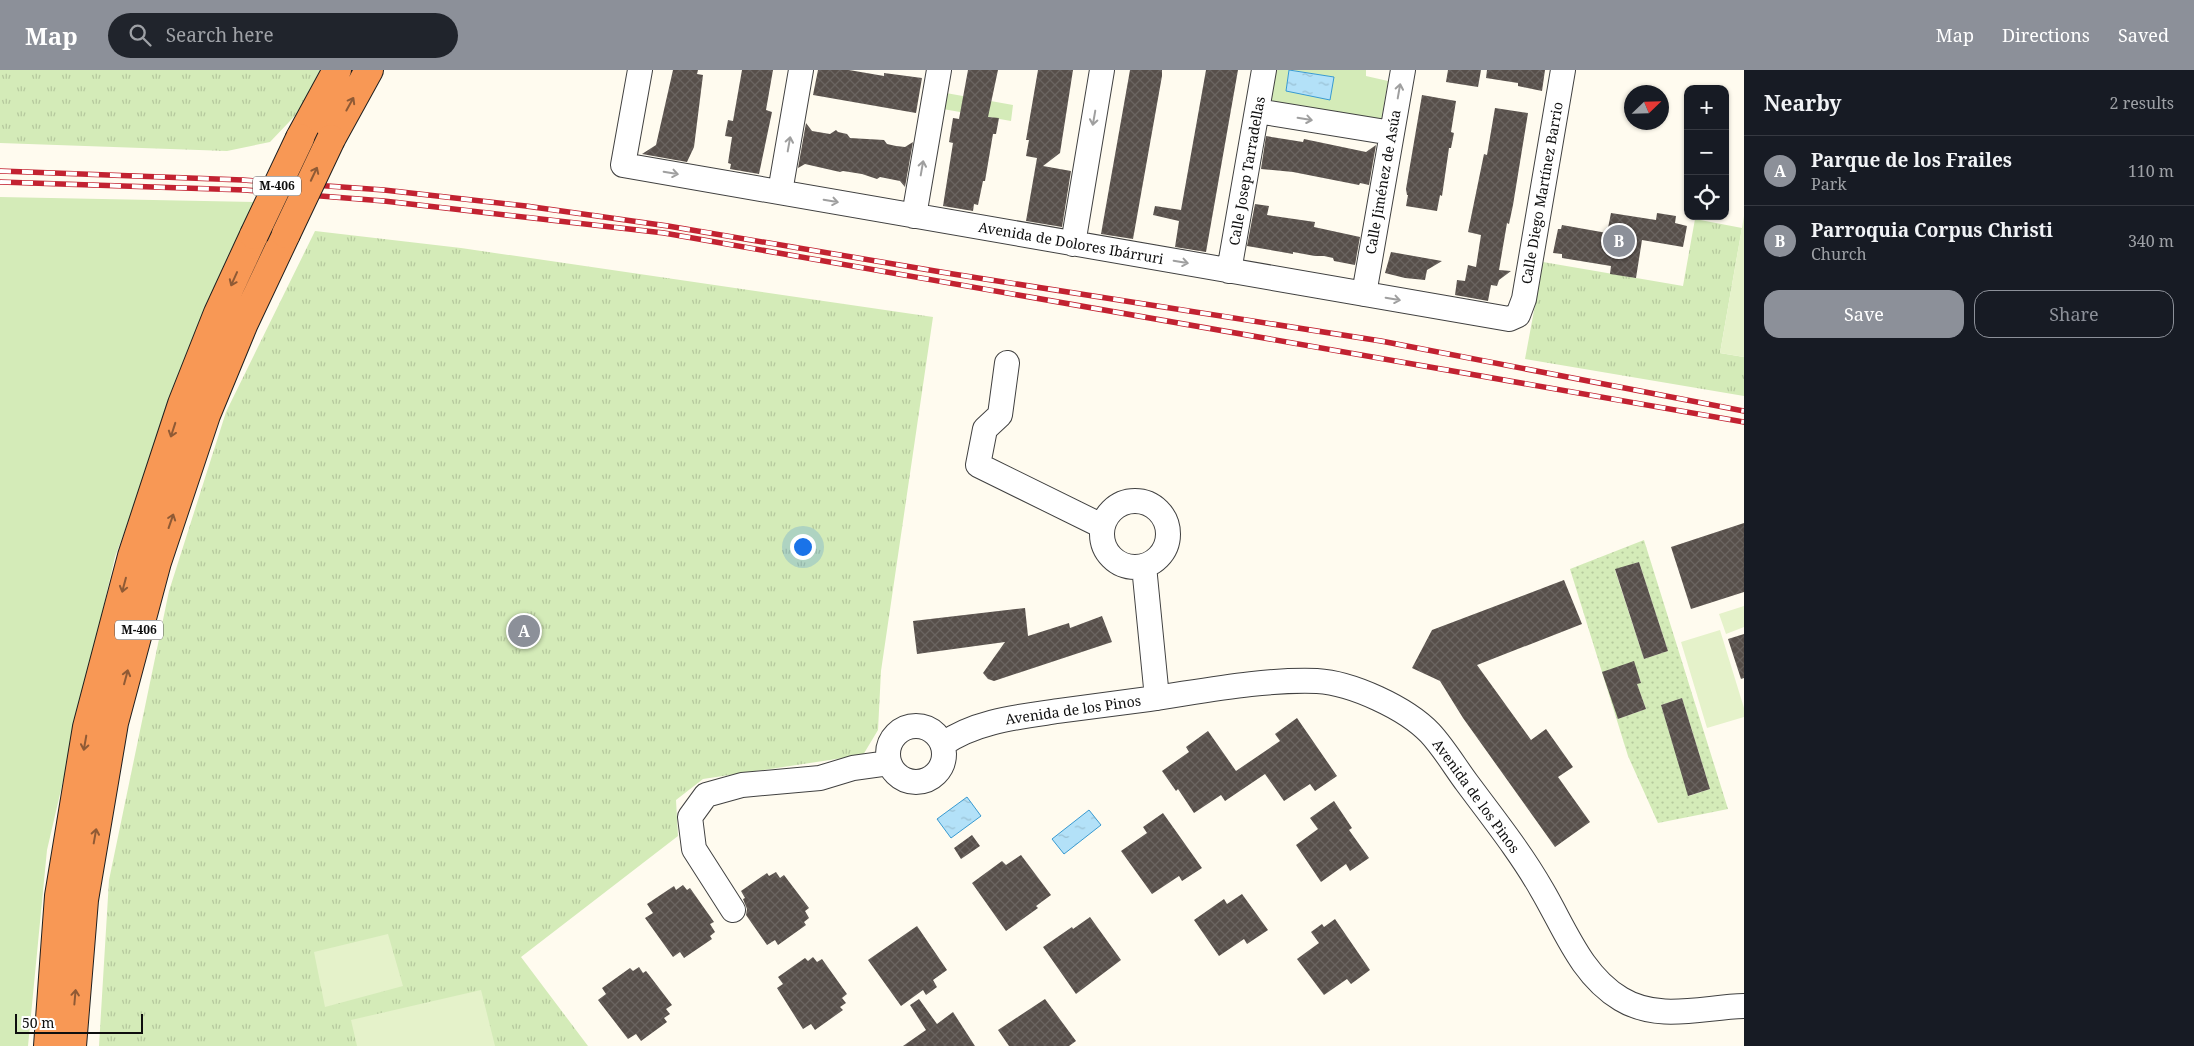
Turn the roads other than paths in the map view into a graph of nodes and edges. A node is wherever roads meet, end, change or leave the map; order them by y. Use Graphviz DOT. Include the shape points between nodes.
graph roads {
  1 [pos="337,70"];
  2 [pos="369,70"];
  3 [pos="640,70"];
  4 [pos="801,70"];
  5 [pos="939,70"];
  6 [pos="1102,70"];
  7 [pos="1264,70"];
  8 [pos="1403,70"];
  9 [pos="1563,70"];
  10 [pos="1257,111"];
  11 [pos="1392,133"];
  12 [pos="780,192"];
  13 [pos="914,216"];
  14 [pos="1073,244"];
  15 [pos="1229,271"];
  16 [pos="1364,294"];
  17 [pos="1518,315"];
  18 [pos="1008,363"];
  19 [pos="1102,526"];
  20 [pos="1144,566"];
  21 [pos="1157,698"];
  22 [pos="943,744"];
  23 [pos="889,763"];
  24 [pos="733,910"];
  25 [pos="1744,1006"];
  26 [pos="48,1046"];
  27 [pos="72,1046"];
  1 -- 26 [label="highway, M-406, one-way, bridge" via="300,138 218,313 182,404 132,556 90,718 59,896"];
  27 -- 2 [label="highway, M-406, one-way, bridge" via="84,900 114,724 157,562 206,415 244,323 331,139"];
  3 -- 12 [label="street, Avenida de Dolores Ibárruri, one-way" via="623,165"];
  12 -- 4 [label="street, one-way"];
  13 -- 5 [label="street, one-way"];
  6 -- 14 [label="street, one-way"];
  7 -- 10 [label="street, Calle Josep Tarradellas"];
  11 -- 8 [label="street, Calle Jiménez de Asúa, one-way"];
  9 -- 17 [label="street, Calle Diego Martínez Barrio" via="1524,299"];
  10 -- 11 [label="street, one-way"];
  10 -- 15 [label="street, Calle Josep Tarradellas"];
  11 -- 16 [label="street, Calle Jiménez de Asúa"];
  12 -- 13 [label="street, Avenida de Dolores Ibárruri, one-way"];
  13 -- 14 [label="street, Avenida de Dolores Ibárruri"];
  14 -- 15 [label="street, Avenida de Dolores Ibárruri, one-way"];
  15 -- 16 [label="street, Avenida de Dolores Ibárruri"];
  16 -- 17 [label="street, Avenida de Dolores Ibárruri, one-way" via="1509,319"];
  18 -- 19 [label="street" via="1000,415 985,429 978,465"];
  19 -- 20 [label="street" via="1101,538 1112,558 1122,565"];
  19 -- 20 [label="street" via="1107,514 1129,500 1141,500 1155,507 1165,522 1168,539 1164,550"];
  20 -- 21 [label="street"];
  21 -- 22 [label="street, Avenida de los Pinos" via="1003,719 956,735"];
  21 -- 25 [label="street, Avenida de los Pinos" via="1277,682 1319,681 1350,688 1391,704 1429,732 1510,841 1582,961 1599,982 1622,999 1672,1013"];
  22 -- 23 [label="street" via="943,762 931,778 922,782 902,779"];
  22 -- 23 [label="street" via="930,729 911,725 894,735 887,754"];
  23 -- 24 [label="street" via="853,768 820,778 742,785 706,795 690,817 694,849"];
}
